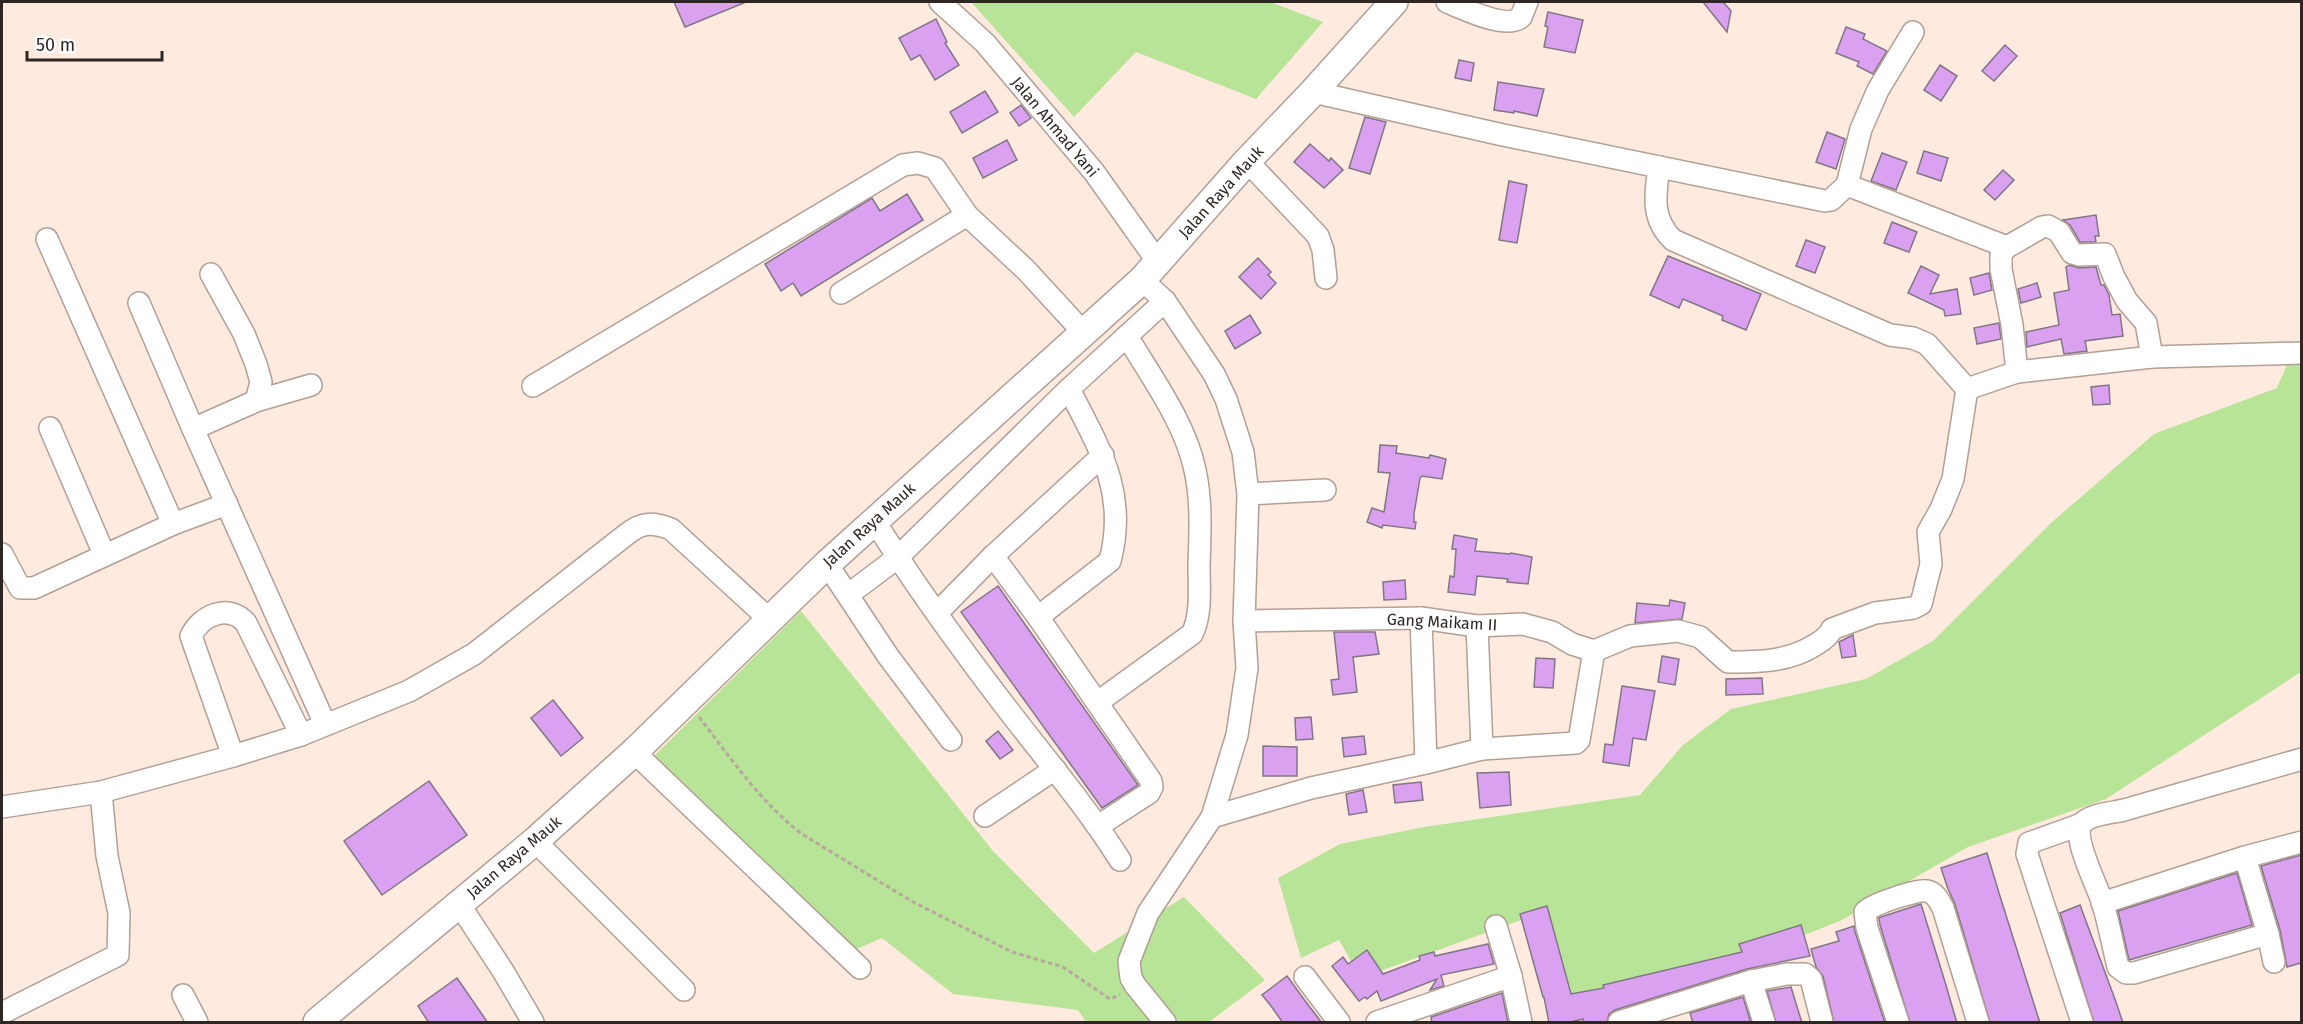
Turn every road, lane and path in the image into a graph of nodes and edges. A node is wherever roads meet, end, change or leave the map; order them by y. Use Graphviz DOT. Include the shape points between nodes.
graph roads {
  1 [pos="940,2"];
  2 [pos="1394,2"];
  3 [pos="1447,2"];
  4 [pos="1527,2"];
  5 [pos="1913,32"];
  6 [pos="1313,93"];
  7 [pos="1247,161"];
  8 [pos="1659,167"];
  9 [pos="1847,185"];
  10 [pos="967,214"];
  11 [pos="47,238"];
  12 [pos="2007,247"];
  13 [pos="1150,271"];
  14 [pos="211,274"];
  15 [pos="1326,278"];
  16 [pos="841,293"];
  17 [pos="1165,301"];
  18 [pos="139,303"];
  19 [pos="1083,332"];
  20 [pos="1127,336"];
  21 [pos="2301,353"];
  22 [pos="2152,357"];
  23 [pos="2017,372"];
  24 [pos="312,386"];
  25 [pos="533,386"];
  26 [pos="1069,389"];
  27 [pos="1967,389"];
  28 [pos="256,401"];
  29 [pos="50,428"];
  30 [pos="193,429"];
  31 [pos="1102,455"];
  32 [pos="1325,490"];
  33 [pos="1248,494"];
  34 [pos="227,504"];
  35 [pos="874,520"];
  36 [pos="173,524"];
  37 [pos="2,554"];
  38 [pos="105,554"];
  39 [pos="993,556"];
  40 [pos="897,558"];
  41 [pos="827,564"];
  42 [pos="849,594"];
  43 [pos="937,613"];
  44 [pos="1038,616"];
  45 [pos="1421,618"];
  46 [pos="769,620"];
  47 [pos="1244,621"];
  48 [pos="1477,626"];
  49 [pos="1594,651"];
  50 [pos="687,701"];
  51 [pos="1098,702"];
  52 [pos="325,724"];
  53 [pos="301,735"];
  54 [pos="951,740"];
  55 [pos="1482,749"];
  56 [pos="634,752"];
  57 [pos="233,756"];
  58 [pos="2301,759"];
  59 [pos="1426,763"];
  60 [pos="1055,768"];
  61 [pos="101,792"];
  62 [pos="2,807"];
  63 [pos="985,816"];
  64 [pos="1212,817"];
  65 [pos="2082,824"];
  66 [pos="1098,826"];
  67 [pos="535,841"];
  68 [pos="2301,842"];
  69 [pos="2245,856"];
  70 [pos="1120,860"];
  71 [pos="2102,903"];
  72 [pos="459,904"];
  73 [pos="1496,926"];
  74 [pos="2268,934"];
  75 [pos="2274,962"];
  76 [pos="860,968"];
  77 [pos="1511,976"];
  78 [pos="1305,977"];
  79 [pos="1751,981"];
  80 [pos="684,990"];
  81 [pos="1121,994"];
  82 [pos="183,995"];
  83 [pos="2,1013"];
  84 [pos="1669,1015"];
  85 [pos="325,1020"];
  86 [pos="198,1023"];
  87 [pos="533,1023"];
  88 [pos="1165,1023"];
  89 [pos="1339,1023"];
  90 [pos="1377,1023"];
  91 [pos="1521,1023"];
  92 [pos="1618,1023"];
  93 [pos="1764,1023"];
  94 [pos="1822,1023"];
  95 [pos="1898,1023"];
  96 [pos="1978,1023"];
  97 [pos="2082,1023"];
  1 -- 13 [label="street, Jalan Ahmad Yani" via="984,43 1094,172"];
  2 -- 6 [label="main road, Jalan Raya Mauk"];
  3 -- 4 [label="street" via="1510,22 1521,17"];
  5 -- 9 [label="street" via="1865,119"];
  6 -- 7 [label="main road, Jalan Raya Mauk"];
  6 -- 8 [label="street"];
  7 -- 13 [label="main road, Jalan Raya Mauk"];
  7 -- 15 [label="street" via="1318,236"];
  8 -- 9 [label="street" via="1825,201"];
  8 -- 27 [label="street" via="1655,208 1665,230 1678,244 1890,335 1927,344"];
  9 -- 12 [label="street"];
  10 -- 16 [label="street"];
  10 -- 19 [label="street"];
  10 -- 25 [label="street" via="935,168 918,163 903,165"];
  11 -- 36 [label="street"];
  12 -- 22 [label="street" via="2048,226 2059,232 2072,253 2105,254 2127,301 2146,323"];
  12 -- 23 [label="street" via="2000,259"];
  13 -- 17 [label="street, Jalan Ahmad Yani"];
  13 -- 19 [label="main road, Jalan Raya Mauk"];
  14 -- 28 [label="street" via="256,364 261,382"];
  17 -- 20 [label="street"];
  17 -- 33 [label="street, Jalan Ahmad Yani" via="1214,374 1226,399 1243,452"];
  18 -- 30 [label="street"];
  19 -- 35 [label="main road, Jalan Raya Mauk"];
  20 -- 26 [label="street"];
  20 -- 51 [label="street" via="1173,414 1195,468 1200,501 1199,589 1192,634"];
  21 -- 22 [label="street"];
  22 -- 23 [label="street"];
  23 -- 27 [label="street"];
  24 -- 28 [label="street"];
  26 -- 31 [label="street"];
  26 -- 40 [label="street"];
  27 -- 49 [label="street" via="1953,479 1928,532 1931,564 1924,598 1918,607 1869,615 1832,629 1805,651 1774,660 1728,662 1700,637 1678,631 1630,636"];
  28 -- 30 [label="street"];
  29 -- 38 [label="street"];
  30 -- 34 [label="street"];
  31 -- 39 [label="street"];
  31 -- 44 [label="street" via="1115,500 1116,537 1110,561"];
  32 -- 33 [label="street"];
  33 -- 47 [label="street, Jalan Ahmad Yani"];
  34 -- 36 [label="street"];
  34 -- 52 [label="street"];
  35 -- 40 [label="street"];
  35 -- 41 [label="main road, Jalan Raya Mauk"];
  36 -- 38 [label="street"];
  37 -- 38 [label="street" via="20,588 34,588"];
  39 -- 43 [label="street"];
  39 -- 44 [label="street"];
  40 -- 42 [label="street"];
  40 -- 43 [label="street"];
  41 -- 42 [label="street"];
  41 -- 46 [label="main road, Jalan Raya Mauk"];
  42 -- 54 [label="street" via="888,656"];
  43 -- 60 [label="street"];
  44 -- 51 [label="street"];
  45 -- 47 [label="street, Gang Maikam II"];
  45 -- 48 [label="street, Gang Maikam II"];
  45 -- 59 [label="street"];
  46 -- 50 [label="main road, Jalan Raya Mauk"];
  46 -- 52 [label="street" via="671,529 645,523 474,654 408,691"];
  47 -- 64 [label="street, Jalan Ahmad Yani" via="1247,668 1237,735"];
  48 -- 49 [label="street, Gang Maikam II" via="1522,624 1552,632"];
  48 -- 55 [label="street"];
  49 -- 55 [label="street" via="1578,742"];
  50 -- 56 [label="main road, Jalan Raya Mauk"];
  50 -- 81 [label="path" via="759,794 801,834 913,902 1012,952 1063,967 1110,999"];
  51 -- 66 [label="street" via="1152,787 1146,796"];
  52 -- 53 [label="street"];
  53 -- 57 [label="street"];
  53 -- 57 [label="street" via="246,623 237,614 223,612 201,622 191,636"];
  55 -- 59 [label="street"];
  56 -- 67 [label="main road, Jalan Raya Mauk"];
  56 -- 76 [label="street"];
  57 -- 61 [label="street"];
  58 -- 65 [label="street" via="2094,817"];
  59 -- 64 [label="street" via="1311,788"];
  60 -- 63 [label="street"];
  60 -- 66 [label="street"];
  61 -- 62 [label="street"];
  61 -- 83 [label="street" via="118,913 118,955"];
  64 -- 88 [label="street, Jalan Ahmad Yani" via="1148,913 1130,961 1135,986"];
  65 -- 71 [label="street" via="2081,843"];
  65 -- 97 [label="street" via="2029,843 2026,854"];
  66 -- 70 [label="street"];
  67 -- 72 [label="main road, Jalan Raya Mauk"];
  67 -- 80 [label="street"];
  68 -- 69 [label="street"];
  69 -- 71 [label="street"];
  69 -- 74 [label="street"];
  71 -- 74 [label="street" via="2118,967 2128,973"];
  72 -- 85 [label="main road, Jalan Raya Mauk"];
  72 -- 87 [label="street"];
  73 -- 77 [label="street"];
  74 -- 75 [label="street"];
  77 -- 90 [label="street"];
  77 -- 91 [label="street"];
  78 -- 89 [label="street"];
  79 -- 84 [label="street"];
  79 -- 93 [label="street"];
  79 -- 94 [label="street" via="1806,974"];
  82 -- 86 [label="street"];
  84 -- 92 [label="street"];
  95 -- 96 [label="street" via="1865,912 1872,905 1924,891 1935,895 1943,908"];
}
